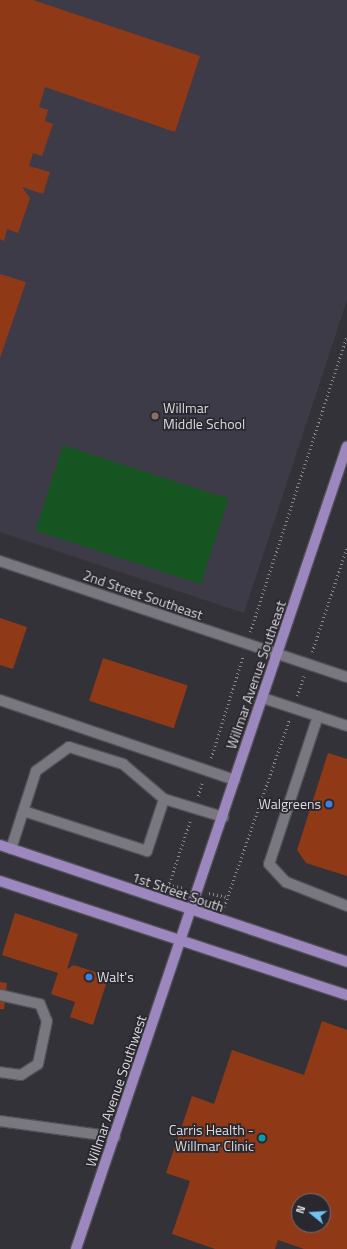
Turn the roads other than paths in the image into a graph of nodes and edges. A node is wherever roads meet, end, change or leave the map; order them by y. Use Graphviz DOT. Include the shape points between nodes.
graph roads {
  1 [pos="347,446"];
  2 [pos="0,561"];
  3 [pos="277,655"];
  4 [pos="347,677"];
  5 [pos="263,698"];
  6 [pos="0,700"];
  7 [pos="318,716"];
  8 [pos="347,726"];
  9 [pos="235,780"];
  10 [pos="164,799"];
  11 [pos="24,811"];
  12 [pos="223,817"];
  13 [pos="0,845"];
  14 [pos="11,849"];
  15 [pos="0,881"];
  16 [pos="347,906"];
  17 [pos="192,912"];
  18 [pos="181,942"];
  19 [pos="347,962"];
  20 [pos="0,995"];
  21 [pos="347,995"];
  22 [pos="0,1072"];
  23 [pos="0,1121"];
  24 [pos="115,1138"];
  25 [pos="76,1249"];
  1 -- 3 [label="main road, Willmar Avenue Southeast"];
  2 -- 3 [label="street, 2nd Street Southeast"];
  3 -- 4 [label="street, 2nd Street Southeast"];
  3 -- 5 [label="main road, Willmar Avenue Southeast"];
  5 -- 7 [label="street"];
  5 -- 9 [label="main road, Willmar Avenue Southeast"];
  6 -- 9 [label="street"];
  7 -- 8 [label="street"];
  7 -- 16 [label="street" via="269,864 286,882"];
  9 -- 12 [label="main road, Willmar Avenue Southeast"];
  10 -- 11 [label="street" via="148,851"];
  10 -- 11 [label="street" via="123,764 69,747 36,771"];
  10 -- 12 [label="street"];
  11 -- 14 [label="street"];
  12 -- 17 [label="main road, Willmar Avenue Southeast"];
  13 -- 14 [label="main road, 1st Street South"];
  14 -- 17 [label="main road, 1st Street South"];
  15 -- 18 [label="main road"];
  17 -- 18 [label="main road, Willmar Avenue Southwest"];
  17 -- 19 [label="main road, 1st Street South"];
  18 -- 21 [label="main road"];
  18 -- 24 [label="main road, Willmar Avenue Southwest"];
  20 -- 22 [label="street" via="40,1004 47,1021 38,1064 21,1075"];
  23 -- 24 [label="street"];
  24 -- 25 [label="main road, Willmar Avenue Southwest"];
}
